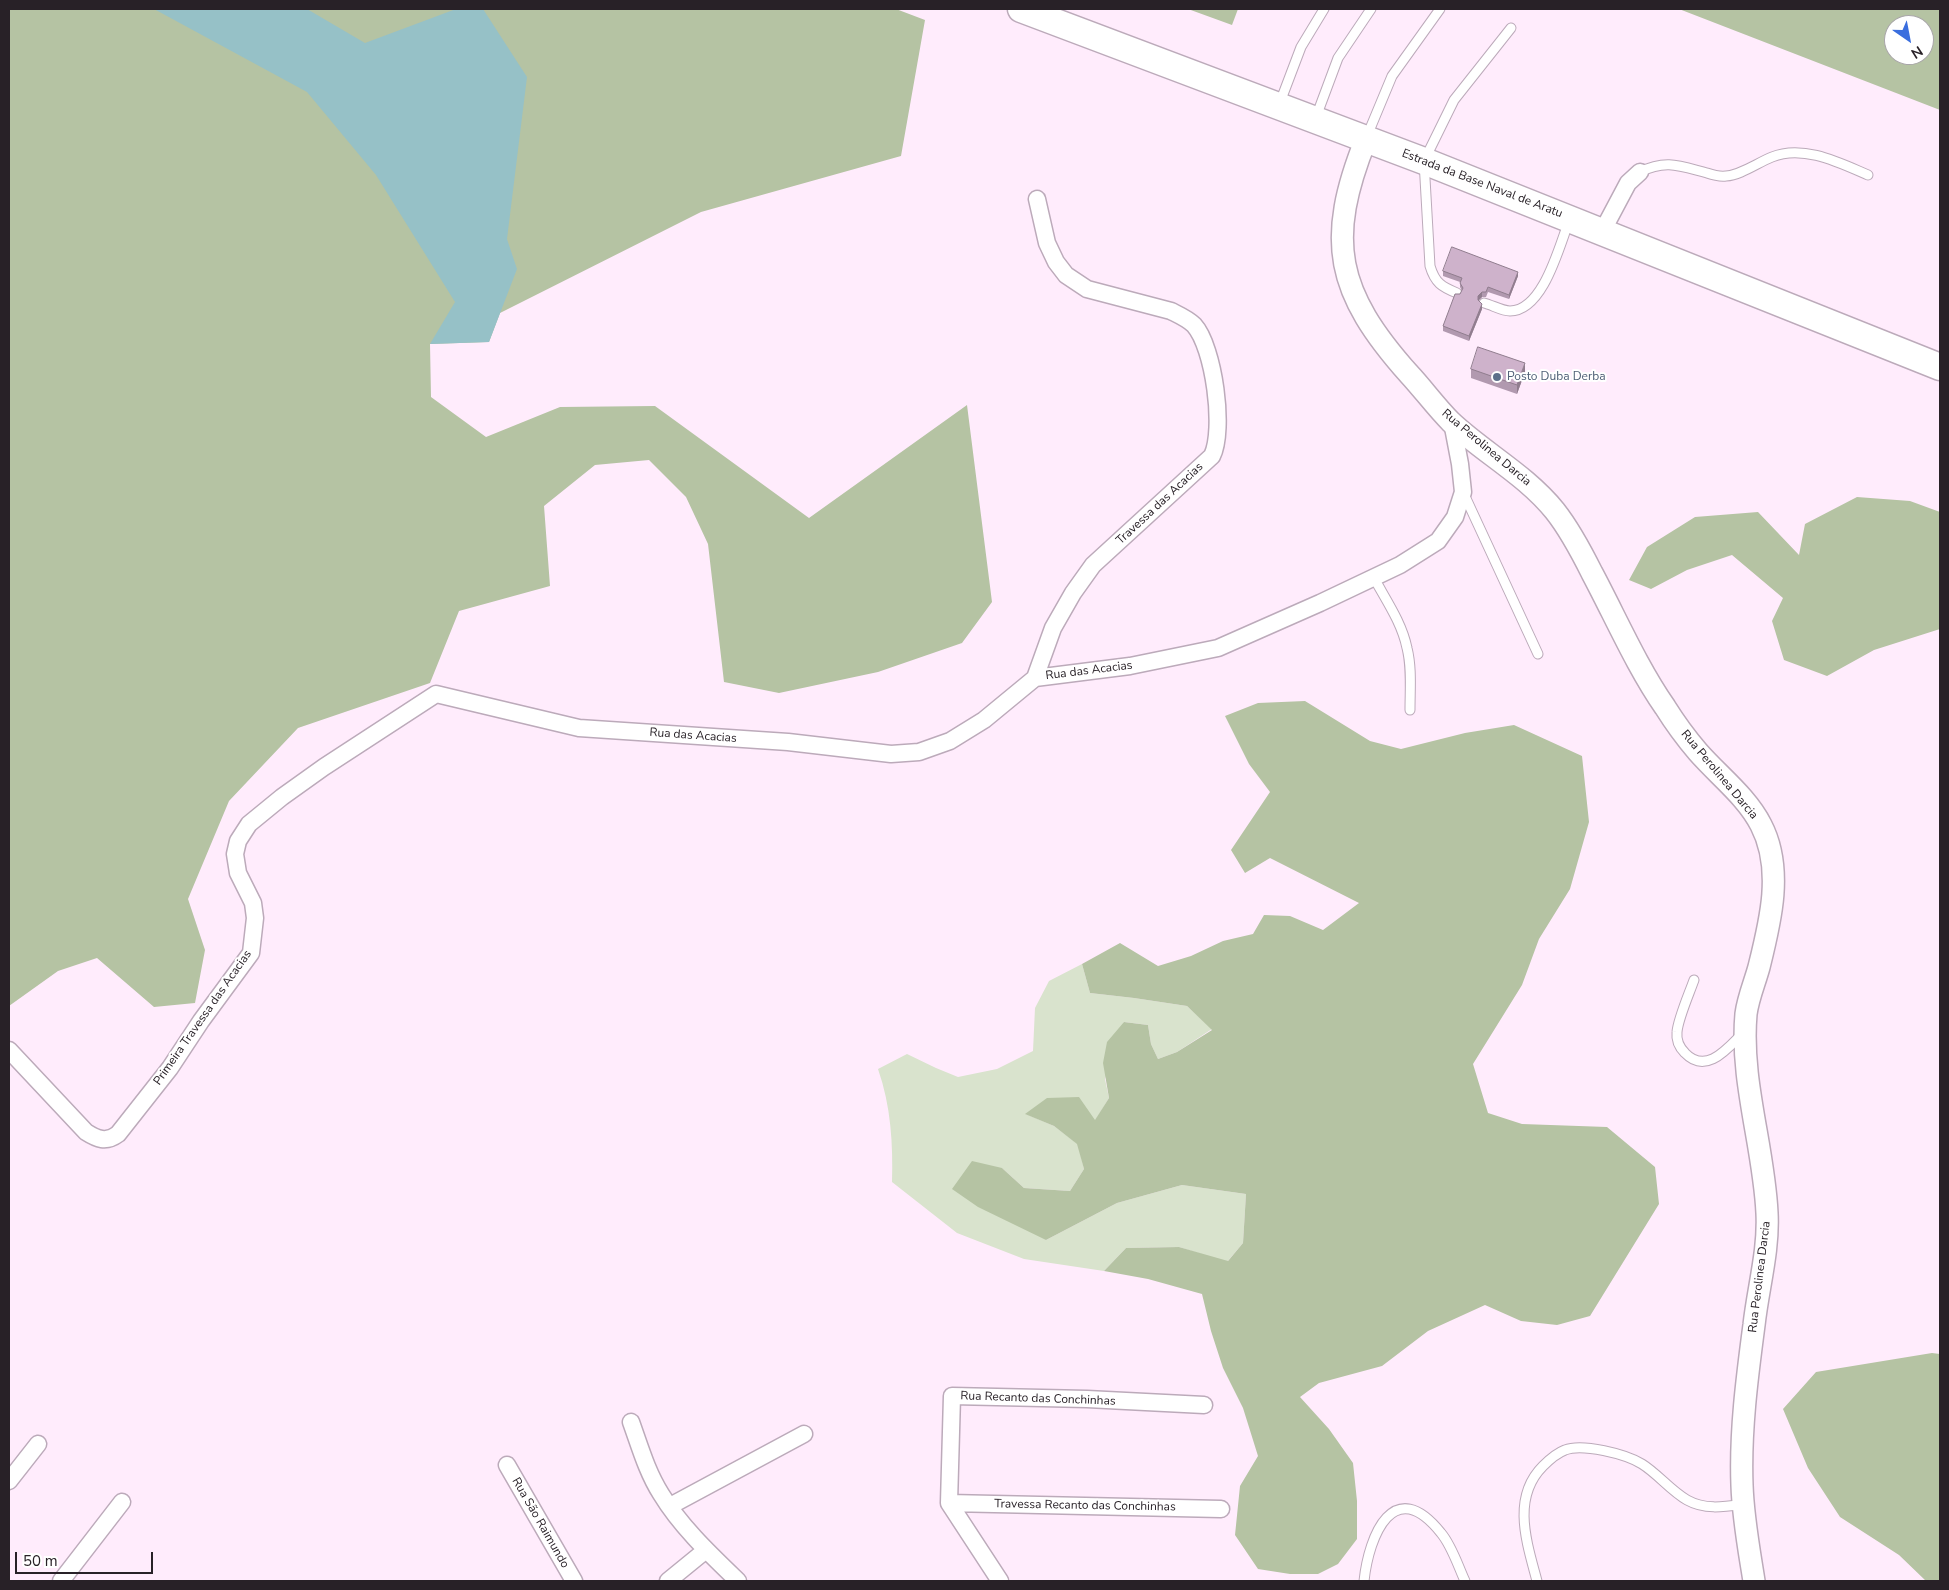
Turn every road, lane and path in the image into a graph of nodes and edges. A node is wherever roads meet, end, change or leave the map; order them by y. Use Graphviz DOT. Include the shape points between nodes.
graph roads {
  1 [pos="1021,9"];
  2 [pos="1324,9"];
  3 [pos="1371,9"];
  4 [pos="1440,9"];
  5 [pos="1511,28"];
  6 [pos="1278,107"];
  7 [pos="1314,121"];
  8 [pos="1366,139"];
  9 [pos="1424,161"];
  10 [pos="1640,172"];
  11 [pos="1868,175"];
  12 [pos="1037,199"];
  13 [pos="1570,219"];
  14 [pos="1602,232"];
  15 [pos="1457,293"];
  16 [pos="1484,303"];
  17 [pos="1940,367"];
  18 [pos="1452,422"];
  19 [pos="1462,492"];
  20 [pos="1374,578"];
  21 [pos="1538,654"];
  22 [pos="1035,678"];
  23 [pos="436,694"];
  24 [pos="1410,710"];
  25 [pos="1694,980"];
  26 [pos="1746,1031"];
  27 [pos="9,1050"];
  28 [pos="1204,1405"];
  29 [pos="631,1422"];
  30 [pos="804,1434"];
  31 [pos="38,1444"];
  32 [pos="507,1465"];
  33 [pos="9,1481"];
  34 [pos="122,1502"];
  35 [pos="949,1503"];
  36 [pos="1743,1504"];
  37 [pos="670,1506"];
  38 [pos="1221,1510"];
  39 [pos="706,1550"];
  40 [pos="61,1581"];
  41 [pos="574,1581"];
  42 [pos="668,1581"];
  43 [pos="738,1581"];
  44 [pos="1000,1581"];
  45 [pos="1364,1581"];
  46 [pos="1465,1581"];
  47 [pos="1536,1581"];
  48 [pos="1754,1581"];
  1 -- 6 [label="main road, Estrada da Base Naval de Aratu"];
  2 -- 6 [label="lane" via="1301,46"];
  3 -- 7 [label="lane" via="1338,58"];
  4 -- 8 [label="lane" via="1392,76"];
  5 -- 9 [label="lane" via="1454,100"];
  6 -- 7 [label="main road, Estrada da Base Naval de Aratu"];
  7 -- 8 [label="main road, Estrada da Base Naval de Aratu"];
  8 -- 9 [label="main road, Estrada da Base Naval de Aratu"];
  8 -- 18 [label="street, Rua Perolinea Darcia" via="1352,172 1343,219 1342,247 1352,292 1388,350"];
  9 -- 13 [label="main road, Estrada da Base Naval de Aratu"];
  9 -- 15 [label="lane" via="1430,266 1442,288"];
  10 -- 11 [label="lane" via="1664,163 1727,176 1787,153 1813,154"];
  10 -- 14 [label="street" via="1628,183"];
  12 -- 22 [label="street, Travessa das Acacias" via="1047,243 1066,275 1087,289 1171,311 1194,326 1202,338 1212,370 1218,431 1212,456 1093,565 1053,628"];
  13 -- 14 [label="main road, Estrada da Base Naval de Aratu"];
  13 -- 16 [label="lane" via="1541,292 1533,302 1509,312"];
  14 -- 17 [label="main road, Estrada da Base Naval de Aratu"];
  18 -- 19 [label="street, Rua das Acacias"];
  18 -- 26 [label="street, Rua Perolinea Darcia" via="1530,484 1554,510 1575,538 1663,706 1761,825 1774,871 1774,894 1746,1011"];
  19 -- 20 [label="street, Rua das Acacias" via="1455,517 1438,541"];
  19 -- 21 [label="lane"];
  20 -- 22 [label="street, Rua das Acacias" via="1218,648 1130,666"];
  20 -- 24 [label="lane" via="1407,647 1411,669"];
  22 -- 23 [label="street, Rua das Acacias" via="984,720 950,741 919,752 891,754 788,742 579,728"];
  23 -- 27 [label="street, Primeira Travessa das Acacias" via="317,772 249,824 238,841 235,854 238,873 253,903 255,918 251,953 170,1068 118,1134 102,1140 86,1132"];
  25 -- 26 [label="lane" via="1677,1032 1678,1046 1690,1059 1707,1062"];
  26 -- 36 [label="street, Rua Perolinea Darcia" via="1746,1066 1768,1216 1742,1448"];
  28 -- 35 [label="street, Rua Recanto das Conchinhas" via="952,1396"];
  29 -- 37 [label="street" via="647,1467"];
  30 -- 37 [label="street"];
  31 -- 33 [label="street"];
  32 -- 41 [label="street, Rua São Raimundo"];
  34 -- 40 [label="street"];
  35 -- 38 [label="street, Travessa Recanto das Conchinhas"];
  35 -- 44 [label="street"];
  36 -- 47 [label="lane" via="1713,1508 1698,1504 1686,1499 1642,1463 1588,1448 1565,1449 1538,1471 1528,1487 1524,1502 1525,1530"];
  36 -- 48 [label="street, Rua Perolinea Darcia"];
  37 -- 39 [label="street"];
  39 -- 42 [label="street"];
  39 -- 43 [label="street"];
  45 -- 46 [label="lane" via="1365,1566 1376,1533 1385,1517 1397,1510 1411,1510 1429,1520 1443,1535"];
}
